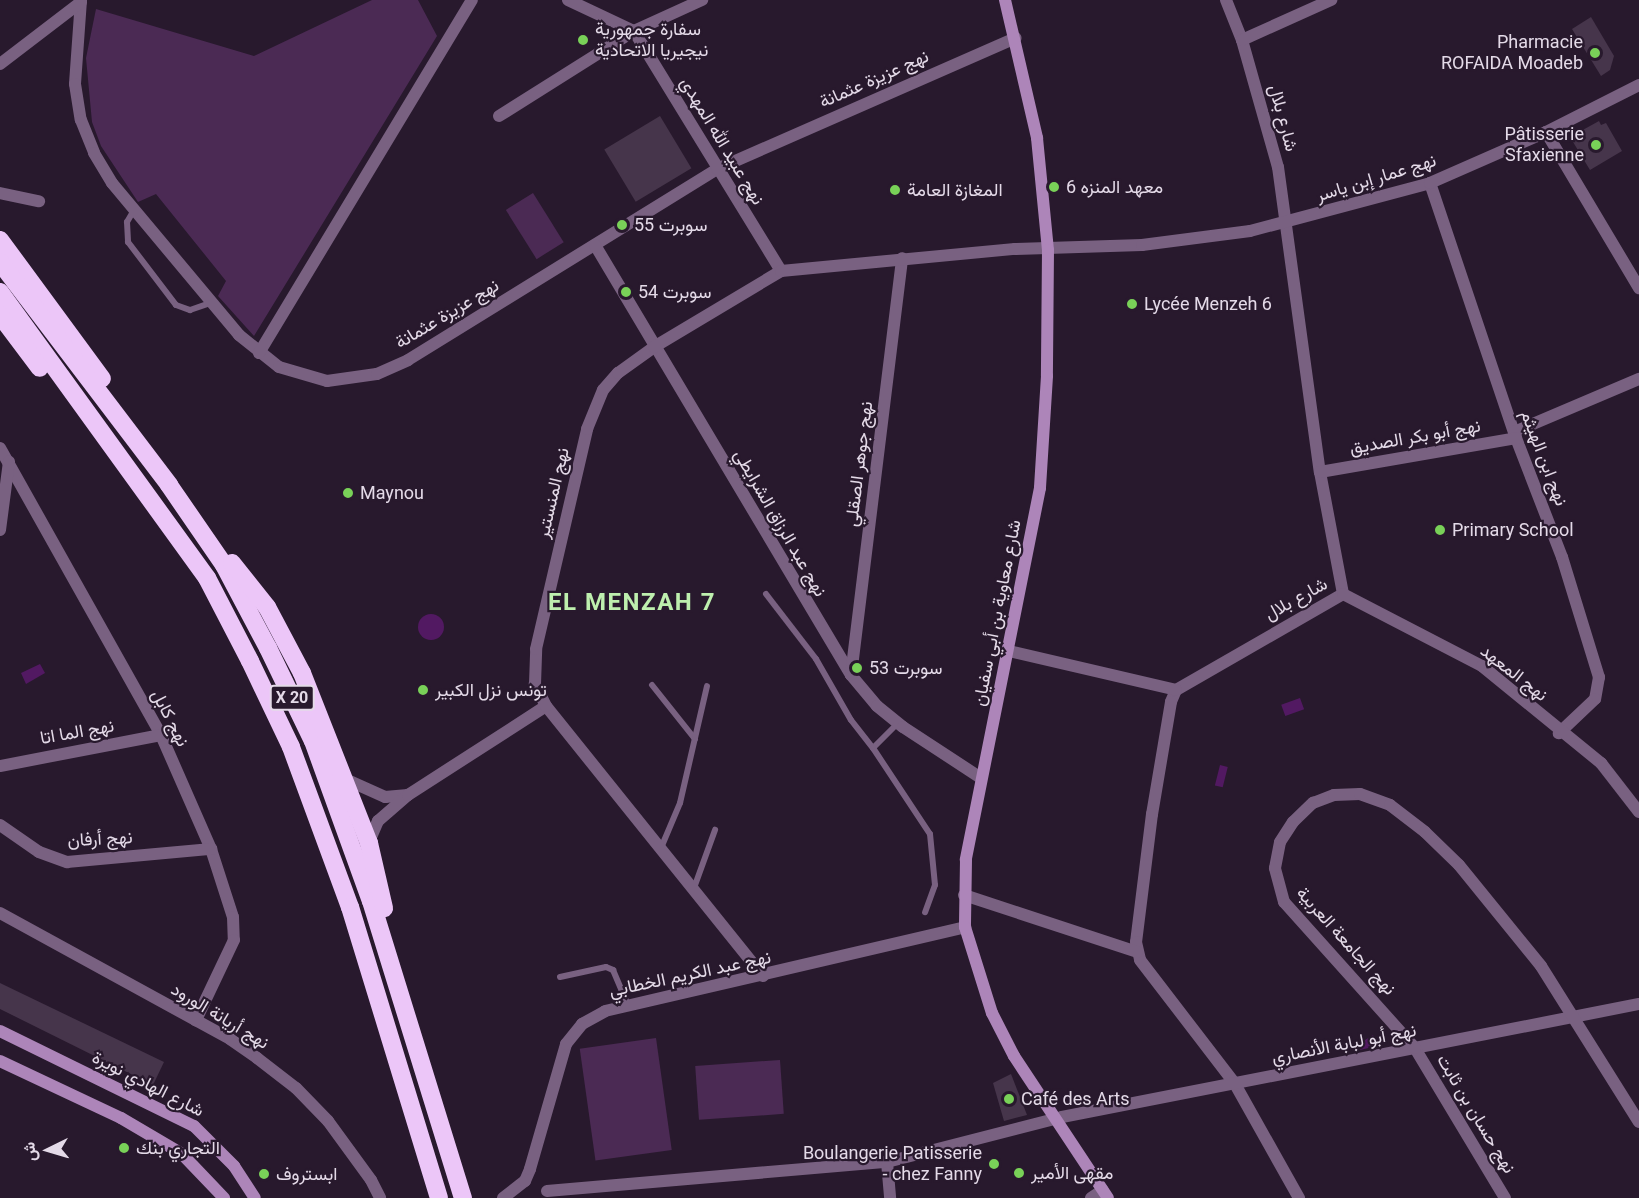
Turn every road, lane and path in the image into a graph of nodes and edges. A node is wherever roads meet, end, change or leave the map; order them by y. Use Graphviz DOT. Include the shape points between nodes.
graph roads {
  1 [pos="472,0"];
  2 [pos="568,0"];
  3 [pos="702,0"];
  4 [pos="1005,0"];
  5 [pos="1226,0"];
  6 [pos="1331,0"];
  7 [pos="81,1"];
  8 [pos="65,4"];
  9 [pos="634,31"];
  10 [pos="1016,38"];
  11 [pos="1242,40"];
  12 [pos="0,64"];
  13 [pos="1639,85"];
  14 [pos="499,116"];
  15 [pos="1546,132"];
  16 [pos="717,168"];
  17 [pos="1430,183"];
  18 [pos="0,192"];
  19 [pos="39,201"];
  20 [pos="134,210"];
  21 [pos="1287,223"];
  22 [pos="0,240"];
  23 [pos="595,245"];
  24 [pos="1048,250"];
  25 [pos="903,258"];
  26 [pos="0,262"];
  27 [pos="781,271"];
  28 [pos="1639,288"];
  29 [pos="0,292"];
  30 [pos="210,303"];
  31 [pos="0,315"];
  32 [pos="654,347"];
  33 [pos="259,353"];
  34 [pos="1639,379"];
  35 [pos="1515,435"];
  36 [pos="0,448"];
  37 [pos="148,455"];
  38 [pos="9,462"];
  39 [pos="127,466"];
  40 [pos="1320,472"];
  41 [pos="169,484"];
  42 [pos="0,530"];
  43 [pos="766,594"];
  44 [pos="1343,594"];
  45 [pos="1009,651"];
  46 [pos="851,675"];
  47 [pos="652,685"];
  48 [pos="707,686"];
  49 [pos="1176,690"];
  50 [pos="546,706"];
  51 [pos="898,723"];
  52 [pos="1559,733"];
  53 [pos="161,735"];
  54 [pos="695,739"];
  55 [pos="873,748"];
  56 [pos="0,766"];
  57 [pos="343,778"];
  58 [pos="981,778"];
  59 [pos="408,795"];
  60 [pos="1639,812"];
  61 [pos="0,825"];
  62 [pos="715,830"];
  63 [pos="369,843"];
  64 [pos="660,848"];
  65 [pos="211,849"];
  66 [pos="693,889"];
  67 [pos="964,895"];
  68 [pos="925,912"];
  69 [pos="0,913"];
  70 [pos="965,927"];
  71 [pos="1137,952"];
  72 [pos="560,976"];
  73 [pos="763,976"];
  74 [pos="1639,1004"];
  75 [pos="629,1006"];
  76 [pos="1575,1016"];
  77 [pos="196,1020"];
  78 [pos="0,1031"];
  79 [pos="415,1035"];
  80 [pos="1415,1048"];
  81 [pos="0,1061"];
  82 [pos="1235,1084"];
  83 [pos="1055,1119"];
  84 [pos="1639,1122"];
  85 [pos="887,1162"];
  86 [pos="547,1191"];
  87 [pos="1105,1194"];
  88 [pos="462,1197"];
  89 [pos="224,1198"];
  90 [pos="255,1198"];
  91 [pos="380,1198"];
  92 [pos="439,1198"];
  93 [pos="502,1198"];
  94 [pos="890,1198"];
  95 [pos="1090,1198"];
  96 [pos="1299,1198"];
  97 [pos="1505,1198"];
  1 -- 33 [label="street"];
  2 -- 9 [label="street"];
  3 -- 9 [label="street"];
  4 -- 10 [label="main road, شارع معاوية بن أبي سفيان"];
  5 -- 11 [label="street, شارع بلال"];
  6 -- 11 [label="street"];
  7 -- 8 [label="street"];
  7 -- 20 [label="street, نهج عزيزة عثمانة" via="75,84 81,120 94,153"];
  8 -- 12 [label="street"];
  9 -- 14 [label="street"];
  9 -- 16 [label="street, نهج عبيد الله المهدي"];
  10 -- 16 [label="street, نهج عزيزة عثمانة"];
  10 -- 24 [label="main road, شارع معاوية بن أبي سفيان" via="1037,138"];
  11 -- 21 [label="street, شارع بلال" via="1272,142"];
  13 -- 15 [label="street, نهج عمار إبن ياسر"];
  15 -- 17 [label="street, نهج عمار إبن ياسر"];
  15 -- 28 [label="street"];
  16 -- 23 [label="street, نهج عزيزة عثمانة"];
  16 -- 27 [label="street, نهج عبيد الله المهدي"];
  17 -- 21 [label="street, نهج عمار إبن ياسر"];
  17 -- 35 [label="street, نهج ابن الهيثم"];
  18 -- 19 [label="street"];
  20 -- 30 [label="street, نهج عزيزة عثمانة"];
  20 -- 30 [label="lane" via="128,222 128,242 176,304 190,310"];
  21 -- 24 [label="street, نهج عمار إبن ياسر" via="1142,245"];
  21 -- 40 [label="street, شارع بلال"];
  22 -- 37 [label="highway" via="84,350"];
  23 -- 32 [label="street, نهج عبد الرزاق الشرايطي"];
  23 -- 33 [label="street, نهج عزيزة عثمانة" via="408,360 377,374 327,381 279,367"];
  24 -- 25 [label="street, نهج المنستير"];
  24 -- 45 [label="main road, شارع معاوية بن أبي سفيان" via="1047,376 1040,488"];
  25 -- 27 [label="street, نهج المنستير"];
  25 -- 46 [label="street, نهج جوهر الصقلي"];
  26 -- 37 [label="highway, X 20"];
  27 -- 32 [label="street, نهج المنستير"];
  29 -- 39 [label="highway, X 20"];
  30 -- 33 [label="street, نهج عزيزة عثمانة"];
  31 -- 39 [label="highway" via="50,381"];
  32 -- 46 [label="street, نهج عبد الرزاق الشرايطي"];
  32 -- 50 [label="street, نهج المنستير" via="618,374 593,408 536,649 535,684"];
  34 -- 35 [label="street, نهج أبو بكر الصديق"];
  35 -- 40 [label="street, نهج أبو بكر الصديق"];
  35 -- 52 [label="street, نهج ابن الهيثم" via="1562,557 1599,677 1595,699"];
  36 -- 38 [label="street, نهج كابل"];
  37 -- 41 [label="highway, X 20"];
  38 -- 42 [label="street"];
  38 -- 53 [label="street, نهج كابل"];
  39 -- 92 [label="highway, X 20" via="207,578 291,747 354,919"];
  40 -- 44 [label="street, شارع بلال"];
  41 -- 57 [label="highway" via="267,607 302,673"];
  41 -- 79 [label="highway, X 20" via="224,565 313,741"];
  43 -- 55 [label="lane" via="816,659 851,720"];
  44 -- 49 [label="street, شارع بلال"];
  44 -- 52 [label="street, نهج المعهد" via="1482,666"];
  45 -- 49 [label="street"];
  45 -- 58 [label="main road, شارع معاوية بن أبي سفيان"];
  46 -- 51 [label="street, نهج عبد الرزاق الشرايطي" via="877,706"];
  47 -- 54 [label="lane"];
  48 -- 54 [label="lane"];
  49 -- 71 [label="street" via="1152,814 1136,932"];
  50 -- 59 [label="street"];
  50 -- 64 [label="street, نهج المنستير"];
  51 -- 55 [label="lane"];
  51 -- 58 [label="street, نهج عبد الرزاق الشرايطي"];
  52 -- 60 [label="street, نهج المعهد" via="1600,763"];
  53 -- 56 [label="street, نهج الما اتا"];
  53 -- 65 [label="street, نهج كابل"];
  54 -- 64 [label="lane" via="680,803"];
  55 -- 68 [label="lane" via="930,834 935,885"];
  57 -- 59 [label="street" via="385,797"];
  57 -- 63 [label="highway"];
  58 -- 67 [label="main road, شارع معاوية بن أبي سفيان"];
  59 -- 63 [label="street" via="378,821"];
  61 -- 65 [label="street, نهج أرفان" via="39,852 67,862"];
  62 -- 66 [label="lane"];
  63 -- 79 [label="highway"];
  64 -- 66 [label="street, نهج المنستير"];
  65 -- 77 [label="street, نهج كابل" via="233,917 234,940"];
  66 -- 73 [label="street, نهج المنستير"];
  67 -- 70 [label="main road, شارع معاوية بن أبي سفيان"];
  67 -- 71 [label="street"];
  69 -- 77 [label="street, نهج أريانة الورود"];
  70 -- 73 [label="street, نهج عبد الكريم الخطابي"];
  70 -- 83 [label="main road, شارع معاوية بن أبي سفيان" via="992,1013"];
  71 -- 82 [label="street"];
  72 -- 75 [label="lane" via="606,967 612,970"];
  73 -- 75 [label="street, نهج عبد الكريم الخطابي"];
  74 -- 76 [label="street, نهج أبو لبابة الأنصاري"];
  75 -- 93 [label="street, نهج عبد الكريم الخطابي" via="605,1011 573,1032 566,1044 530,1170 520,1186"];
  76 -- 80 [label="street, نهج أبو لبابة الأنصاري"];
  76 -- 80 [label="street, نهج الجامعة العربية" via="1541,966 1425,832 1390,805 1360,794 1334,795 1313,803 1280,842 1275,868 1278,888 1296,918"];
  76 -- 84 [label="street, نهج الجامعة العربية"];
  77 -- 91 [label="street, نهج أريانة الورود" via="230,1039 296,1088 334,1130"];
  78 -- 90 [label="main road, شارع الهادي نويرة" via="194,1126 234,1166"];
  79 -- 88 [label="highway, X 20"];
  80 -- 82 [label="street, نهج أبو لبابة الأنصاري"];
  80 -- 97 [label="street, نهج حسان بن ثابت"];
  81 -- 89 [label="main road" via="121,1119 182,1154"];
  82 -- 83 [label="street, نهج أبو لبابة الأنصاري"];
  82 -- 96 [label="street"];
  83 -- 85 [label="street, نهج أبو لبابة الأنصاري"];
  83 -- 87 [label="main road, شارع معاوية بن أبي سفيان"];
  85 -- 86 [label="street, نهج أبو لبابة الأنصاري"];
  85 -- 94 [label="street"];
  87 -- 95 [label="street"];
}
